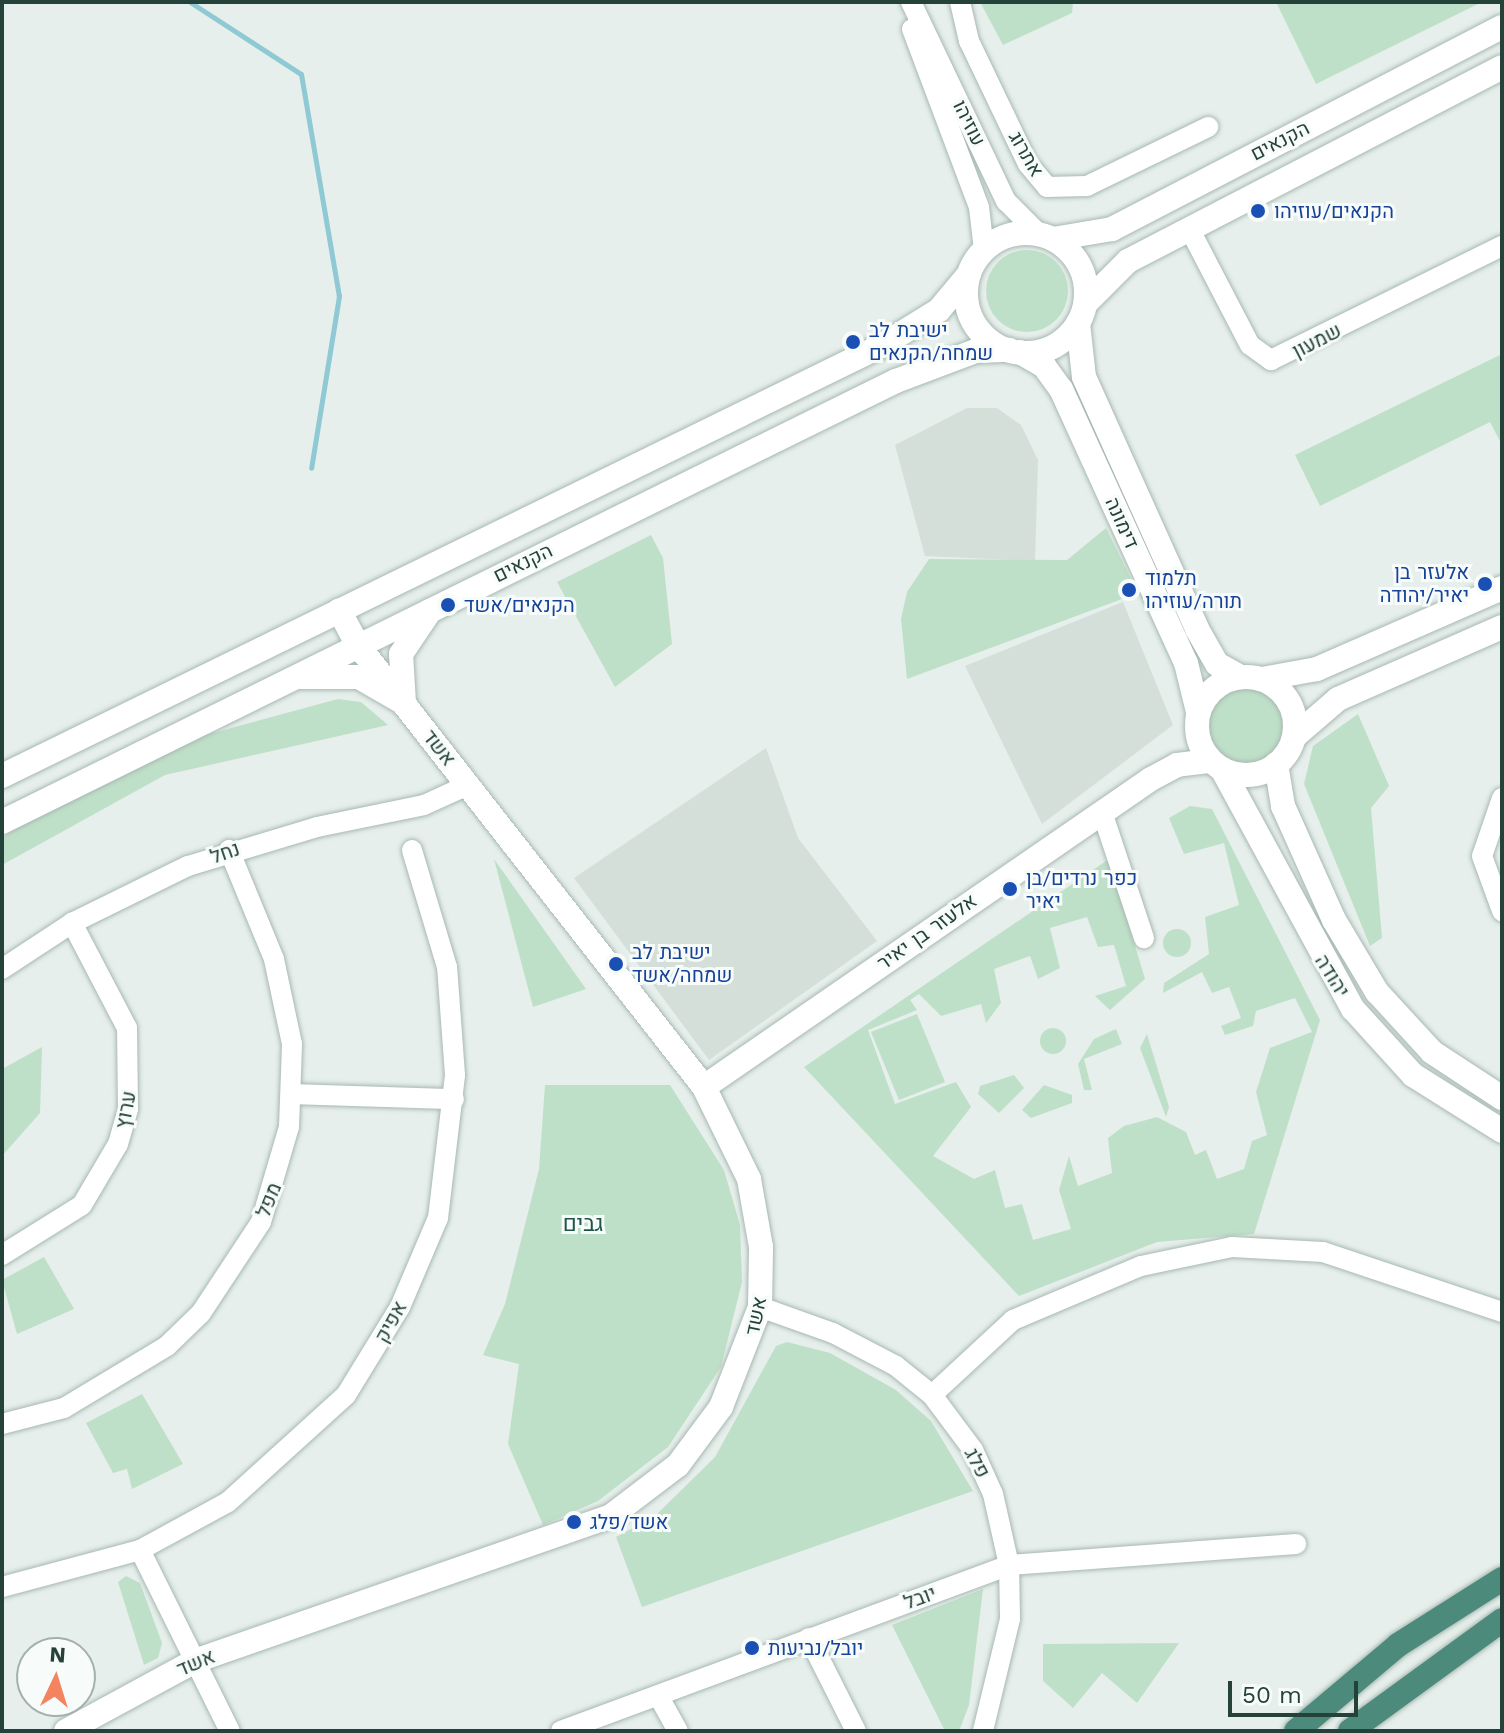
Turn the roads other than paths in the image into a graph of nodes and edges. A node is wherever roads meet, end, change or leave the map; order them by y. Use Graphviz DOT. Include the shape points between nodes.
graph roads {
  1 [pos="904,2"];
  2 [pos="911,2"];
  3 [pos="960,2"];
  4 [pos="1502,27"];
  5 [pos="1502,67"];
  6 [pos="1208,127"];
  7 [pos="1189,228"];
  8 [pos="1046,237"];
  9 [pos="1502,246"];
  10 [pos="984,250"];
  11 [pos="969,274"];
  12 [pos="1082,313"];
  13 [pos="1014,351"];
  14 [pos="1502,588"];
  15 [pos="435,606"];
  16 [pos="339,610"];
  17 [pos="1502,627"];
  18 [pos="357,644"];
  19 [pos="1251,678"];
  20 [pos="284,679"];
  21 [pos="404,703"];
  22 [pos="1197,721"];
  23 [pos="1294,737"];
  24 [pos="1276,764"];
  25 [pos="1217,765"];
  26 [pos="2,776"];
  27 [pos="1151,779"];
  28 [pos="468,785"];
  29 [pos="1502,798"];
  30 [pos="1102,812"];
  31 [pos="2,822"];
  32 [pos="229,850"];
  33 [pos="412,850"];
  34 [pos="1502,911"];
  35 [pos="72,923"];
  36 [pos="1144,938"];
  37 [pos="2,969"];
  38 [pos="704,1087"];
  39 [pos="292,1094"];
  40 [pos="1502,1098"];
  41 [pos="454,1099"];
  42 [pos="1502,1131"];
  43 [pos="2,1255"];
  44 [pos="760,1307"];
  45 [pos="1502,1312"];
  46 [pos="932,1395"];
  47 [pos="2,1424"];
  48 [pos="1296,1544"];
  49 [pos="140,1550"];
  50 [pos="1009,1565"];
  51 [pos="1502,1579"];
  52 [pos="2,1587"];
  53 [pos="1502,1620"];
  54 [pos="809,1638"];
  55 [pos="195,1661"];
  56 [pos="659,1697"];
  57 [pos="66,1731"];
  58 [pos="230,1731"];
  59 [pos="561,1731"];
  60 [pos="678,1731"];
  61 [pos="856,1731"];
  62 [pos="983,1731"];
  63 [pos="1296,1731"];
  64 [pos="1350,1731"];
  1 -- 10 [label="street, עוזיהו" via="979,207"];
  2 -- 8 [label="street, עוזיהו" via="1006,201"];
  3 -- 6 [label="street, אתרוג" via="1008,123 1047,187 1087,186"];
  4 -- 8 [label="street, הקנאים" via="1112,229"];
  5 -- 7 [label="street, הקנאים"];
  7 -- 9 [label="street, שמעון" via="1250,345 1271,360"];
  7 -- 12 [label="street, הקנאים" via="1106,276"];
  8 -- 10 [label="street" via="1009,235"];
  8 -- 12 [label="street" via="1080,266"];
  10 -- 11 [label="street"];
  11 -- 13 [label="street" via="974,323"];
  11 -- 16 [label="street, הקנאים" via="913,329"];
  12 -- 13 [label="street" via="1055,346"];
  12 -- 19 [label="street, דימונה" via="1084,377 1209,654"];
  13 -- 15 [label="street, הקנאים" via="976,351 896,381"];
  13 -- 22 [label="street, דימונה" via="1044,366 1061,389 1186,663"];
  14 -- 19 [label="street" via="1317,669"];
  15 -- 18 [label="street, הקנאים"];
  15 -- 21 [label="street" via="401,654"];
  16 -- 18 [label="street, אשד"];
  16 -- 26 [label="street, הקנאים"];
  17 -- 23 [label="street" via="1338,699"];
  18 -- 20 [label="street, הקנאים"];
  18 -- 21 [label="street, אשד"];
  19 -- 22 [label="street" via="1214,688"];
  19 -- 23 [label="street" via="1289,701"];
  20 -- 21 [label="street" via="359,677"];
  20 -- 31 [label="street, הקנאים"];
  21 -- 28 [label="street, אשד"];
  22 -- 25 [label="street"];
  22 -- 27 [label="street, אלעזר בן יאיר"];
  23 -- 24 [label="street"];
  24 -- 25 [label="street" via="1250,775"];
  24 -- 40 [label="street, יהודה" via="1283,806 1334,920 1377,992 1432,1052"];
  25 -- 27 [label="street, אלעזר בן יאיר" via="1177,765"];
  25 -- 42 [label="street, יהודה" via="1353,1009 1423,1084"];
  27 -- 30 [label="street, אלעזר בן יאיר"];
  28 -- 32 [label="street, נחל" via="424,805"];
  28 -- 38 [label="street, אשד"];
  29 -- 34 [label="street" via="1482,856"];
  30 -- 36 [label="street"];
  30 -- 38 [label="street, אלעזר בן יאיר"];
  32 -- 35 [label="street, נחל"];
  32 -- 39 [label="street, מפל" via="286,1004"];
  33 -- 41 [label="street, אפיק" via="447,967"];
  35 -- 37 [label="street, נחל"];
  35 -- 43 [label="street, ערוץ" via="127,1028 128,1108 118,1144 82,1205"];
  38 -- 44 [label="street, אשד" via="749,1179 761,1247"];
  39 -- 41 [label="street"];
  39 -- 47 [label="street, מפל" via="280,1172 261,1222 201,1313 167,1346 64,1408"];
  41 -- 49 [label="street, אפיק" via="438,1218 400,1307 346,1395 264,1476"];
  44 -- 46 [label="street, פלג" via="865,1347"];
  44 -- 55 [label="street, אשד" via="721,1407 650,1492 571,1535"];
  45 -- 46 [label="street" via="1323,1252 1232,1247 1141,1266 1013,1320"];
  46 -- 50 [label="street, פלג" via="979,1462"];
  48 -- 50 [label="street, יובל"];
  49 -- 52 [label="street, אפיק"];
  49 -- 55 [label="street"];
  50 -- 54 [label="street, יובל"];
  50 -- 62 [label="street, פלג" via="1010,1619"];
  51 -- 63 [label="highway" via="1398,1645"];
  53 -- 64 [label="highway"];
  54 -- 56 [label="street, יובל"];
  54 -- 61 [label="street"];
  55 -- 57 [label="street, אשד"];
  55 -- 58 [label="street"];
  56 -- 59 [label="street, יובל"];
  56 -- 60 [label="street"];
}
